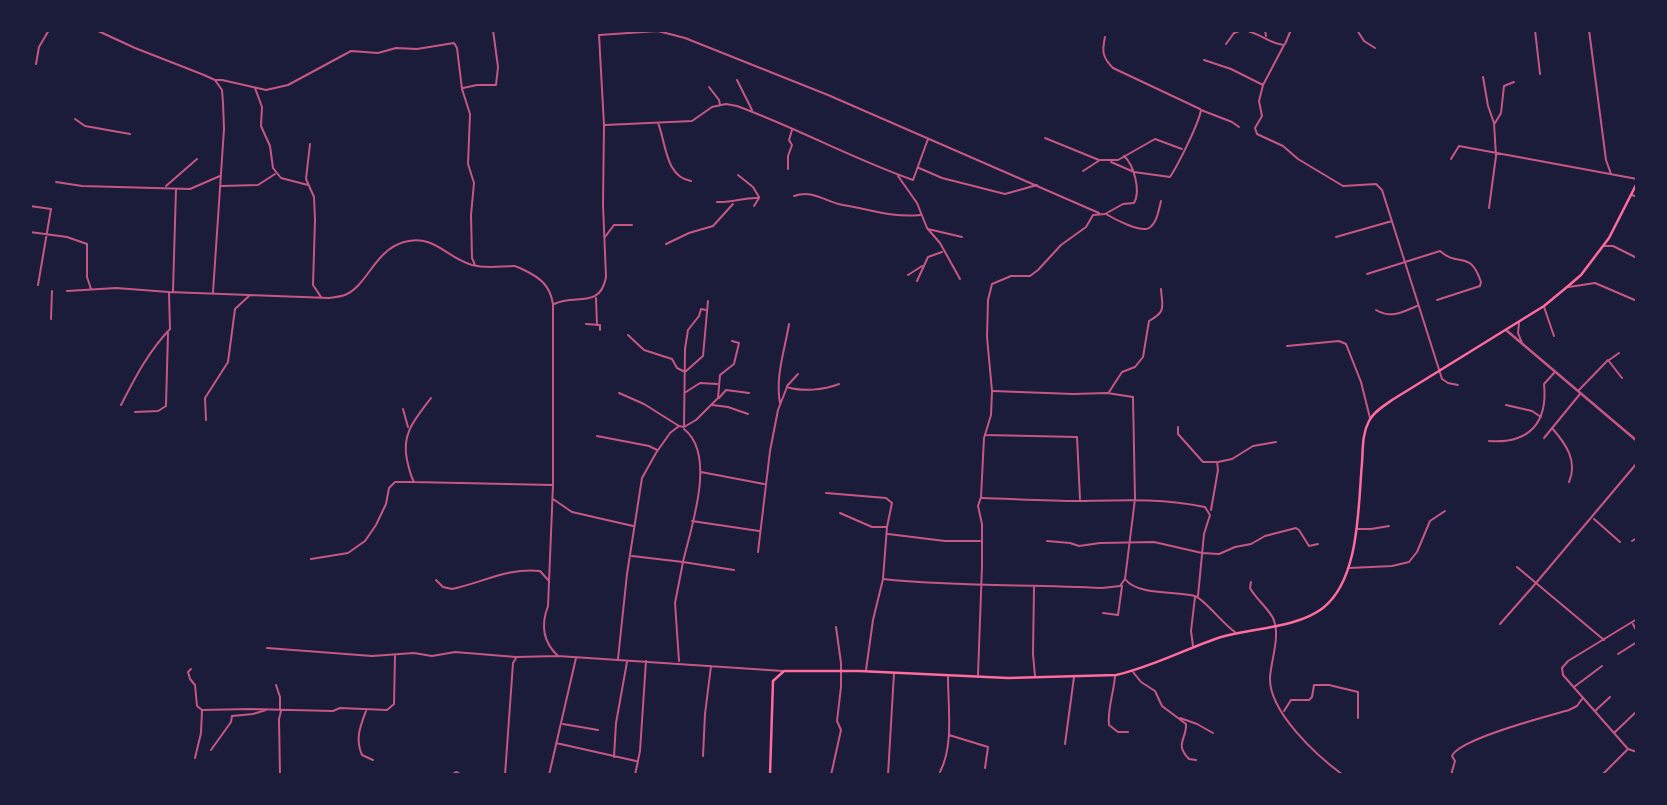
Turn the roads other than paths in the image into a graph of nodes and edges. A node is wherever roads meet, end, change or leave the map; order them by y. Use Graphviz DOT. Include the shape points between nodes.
graph roads {
  1 [pos="49,30"];
  2 [pos="96,30"];
  3 [pos="493,30"];
  4 [pos="1243,30"];
  5 [pos="1265,30"];
  6 [pos="1290,30"];
  7 [pos="1357,30"];
  8 [pos="1535,30"];
  9 [pos="1589,30"];
  10 [pos="657,31"];
  11 [pos="1105,37"];
  12 [pos="1266,37"];
  13 [pos="1226,44"];
  14 [pos="1284,45"];
  15 [pos="1375,48"];
  16 [pos="1204,60"];
  17 [pos="36,64"];
  18 [pos="1540,74"];
  19 [pos="1483,77"];
  20 [pos="215,80"];
  21 [pos="737,80"];
  22 [pos="1514,82"];
  23 [pos="1263,85"];
  24 [pos="254,87"];
  25 [pos="709,87"];
  26 [pos="462,89"];
  27 [pos="720,106"];
  28 [pos="1200,110"];
  29 [pos="753,112"];
  30 [pos="75,119"];
  31 [pos="658,122"];
  32 [pos="1494,123"];
  33 [pos="604,125"];
  34 [pos="1239,127"];
  35 [pos="792,129"];
  36 [pos="130,134"];
  37 [pos="1045,138"];
  38 [pos="928,139"];
  39 [pos="310,144"];
  40 [pos="1183,149"];
  41 [pos="1495,151"];
  42 [pos="1124,156"];
  43 [pos="197,159"];
  44 [pos="1451,159"];
  45 [pos="1100,160"];
  46 [pos="1111,162"];
  47 [pos="918,167"];
  48 [pos="788,169"];
  49 [pos="1083,171"];
  50 [pos="277,172"];
  51 [pos="1134,172"];
  52 [pos="221,175"];
  53 [pos="738,175"];
  54 [pos="898,175"];
  55 [pos="1612,175"];
  56 [pos="691,181"];
  57 [pos="1637,181"];
  58 [pos="56,182"];
  59 [pos="309,185"];
  60 [pos="1038,185"];
  61 [pos="220,186"];
  62 [pos="166,187"];
  63 [pos="176,189"];
  64 [pos="1632,195"];
  65 [pos="794,196"];
  66 [pos="1637,197"];
  67 [pos="759,198"];
  68 [pos="1161,201"];
  69 [pos="717,202"];
  70 [pos="733,204"];
  71 [pos="30,206"];
  72 [pos="754,206"];
  73 [pos="1489,208"];
  74 [pos="1099,213"];
  75 [pos="1105,214"];
  76 [pos="920,215"];
  77 [pos="1393,221"];
  78 [pos="632,225"];
  79 [pos="927,228"];
  80 [pos="30,232"];
  81 [pos="46,235"];
  82 [pos="962,237"];
  83 [pos="1336,237"];
  84 [pos="604,238"];
  85 [pos="666,244"];
  86 [pos="1604,246"];
  87 [pos="944,251"];
  88 [pos="1637,258"];
  89 [pos="1405,261"];
  90 [pos="475,266"];
  91 [pos="923,266"];
  92 [pos="1367,274"];
  93 [pos="908,275"];
  94 [pos="960,279"];
  95 [pos="917,281"];
  96 [pos="38,285"];
  97 [pos="1567,287"];
  98 [pos="1160,289"];
  99 [pos="92,290"];
  100 [pos="52,291"];
  101 [pos="67,291"];
  102 [pos="171,292"];
  103 [pos="213,293"];
  104 [pos="251,295"];
  105 [pos="596,296"];
  106 [pos="321,298"];
  107 [pos="1437,300"];
  108 [pos="708,301"];
  109 [pos="1637,301"];
  110 [pos="553,304"];
  111 [pos="1419,306"];
  112 [pos="1544,306"];
  113 [pos="707,310"];
  114 [pos="1376,310"];
  115 [pos="51,319"];
  116 [pos="1519,323"];
  117 [pos="586,324"];
  118 [pos="789,324"];
  119 [pos="597,325"];
  120 [pos="600,330"];
  121 [pos="1506,330"];
  122 [pos="168,332"];
  123 [pos="628,335"];
  124 [pos="1554,336"];
  125 [pos="732,341"];
  126 [pos="1522,344"];
  127 [pos="1287,346"];
  128 [pos="1619,353"];
  129 [pos="1608,360"];
  130 [pos="1439,371"];
  131 [pos="685,372"];
  132 [pos="1555,372"];
  133 [pos="798,374"];
  134 [pos="1622,378"];
  135 [pos="718,384"];
  136 [pos="839,384"];
  137 [pos="1458,385"];
  138 [pos="787,387"];
  139 [pos="992,391"];
  140 [pos="685,392"];
  141 [pos="1579,392"];
  142 [pos="619,393"];
  143 [pos="750,393"];
  144 [pos="1109,393"];
  145 [pos="431,398"];
  146 [pos="718,398"];
  147 [pos="780,404"];
  148 [pos="121,405"];
  149 [pos="712,405"];
  150 [pos="1506,405"];
  151 [pos="403,409"];
  152 [pos="135,412"];
  153 [pos="748,414"];
  154 [pos="1542,418"];
  155 [pos="1370,419"];
  156 [pos="206,420"];
  157 [pos="679,426"];
  158 [pos="684,427"];
  159 [pos="1178,427"];
  160 [pos="409,428"];
  161 [pos="1552,428"];
  162 [pos="1637,433"];
  163 [pos="985,435"];
  164 [pos="597,436"];
  165 [pos="1633,437"];
  166 [pos="1544,438"];
  167 [pos="1489,441"];
  168 [pos="1637,441"];
  169 [pos="1276,442"];
  170 [pos="658,451"];
  171 [pos="1217,462"];
  172 [pos="1637,463"];
  173 [pos="700,471"];
  174 [pos="414,482"];
  175 [pos="1569,482"];
  176 [pos="553,485"];
  177 [pos="765,485"];
  178 [pos="826,493"];
  179 [pos="981,498"];
  180 [pos="552,499"];
  181 [pos="1135,499"];
  182 [pos="1080,500"];
  183 [pos="1445,511"];
  184 [pos="840,513"];
  185 [pos="1210,515"];
  186 [pos="1593,518"];
  187 [pos="692,521"];
  188 [pos="634,526"];
  189 [pos="1389,526"];
  190 [pos="887,527"];
  191 [pos="1356,528"];
  192 [pos="760,532"];
  193 [pos="887,534"];
  194 [pos="1637,537"];
  195 [pos="981,541"];
  196 [pos="1047,541"];
  197 [pos="1632,541"];
  198 [pos="1620,542"];
  199 [pos="1128,543"];
  200 [pos="1318,544"];
  201 [pos="758,552"];
  202 [pos="1202,553"];
  203 [pos="631,556"];
  204 [pos="312,559"];
  205 [pos="683,562"];
  206 [pos="1517,567"];
  207 [pos="1348,568"];
  208 [pos="734,570"];
  209 [pos="883,579"];
  210 [pos="1125,579"];
  211 [pos="436,580"];
  212 [pos="549,582"];
  213 [pos="1251,582"];
  214 [pos="980,583"];
  215 [pos="1536,583"];
  216 [pos="1034,586"];
  217 [pos="1197,596"];
  218 [pos="1104,613"];
  219 [pos="1637,619"];
  220 [pos="1632,622"];
  221 [pos="1500,624"];
  222 [pos="1275,625"];
  223 [pos="836,627"];
  224 [pos="1637,632"];
  225 [pos="1237,634"];
  226 [pos="1604,640"];
  227 [pos="1637,642"];
  228 [pos="1193,647"];
  229 [pos="267,648"];
  230 [pos="395,654"];
  231 [pos="1618,654"];
  232 [pos="558,656"];
  233 [pos="516,657"];
  234 [pos="576,658"];
  235 [pos="618,660"];
  236 [pos="646,660"];
  237 [pos="627,662"];
  238 [pos="679,663"];
  239 [pos="711,665"];
  240 [pos="1602,666"];
  241 [pos="191,669"];
  242 [pos="784,671"];
  243 [pos="841,671"];
  244 [pos="866,671"];
  245 [pos="1132,671"];
  246 [pos="894,673"];
  247 [pos="1116,675"];
  248 [pos="948,676"];
  249 [pos="978,676"];
  250 [pos="1074,676"];
  251 [pos="1036,677"];
  252 [pos="276,685"];
  253 [pos="1573,688"];
  254 [pos="1610,697"];
  255 [pos="1582,698"];
  256 [pos="267,709"];
  257 [pos="202,710"];
  258 [pos="281,710"];
  259 [pos="366,710"];
  260 [pos="1283,711"];
  261 [pos="1637,711"];
  262 [pos="1594,712"];
  263 [pos="1179,717"];
  264 [pos="1358,718"];
  265 [pos="562,723"];
  266 [pos="597,730"];
  267 [pos="1128,732"];
  268 [pos="1213,733"];
  269 [pos="1613,733"];
  270 [pos="948,734"];
  271 [pos="556,743"];
  272 [pos="1065,744"];
  273 [pos="1628,749"];
  274 [pos="211,750"];
  275 [pos="1637,752"];
  276 [pos="703,756"];
  277 [pos="614,757"];
  278 [pos="195,758"];
  279 [pos="373,760"];
  280 [pos="1196,760"];
  281 [pos="637,761"];
  282 [pos="985,768"];
  283 [pos="1608,769"];
  284 [pos="940,772"];
  285 [pos="1609,774"];
  286 [pos="280,775"];
  287 [pos="451,775"];
  288 [pos="461,775"];
  289 [pos="505,775"];
  290 [pos="549,775"];
  291 [pos="635,775"];
  292 [pos="770,775"];
  293 [pos="831,775"];
  294 [pos="888,775"];
  295 [pos="1343,775"];
  296 [pos="1451,775"];
  297 [pos="1602,775"];
  1 -- 17 [label="street"];
  2 -- 20 [label="street"];
  3 -- 26 [label="street" via="496,85"];
  4 -- 12 [label="street"];
  4 -- 13 [label="street"];
  5 -- 12 [label="street"];
  6 -- 14 [label="street"];
  7 -- 15 [label="street"];
  8 -- 18 [label="street"];
  9 -- 55 [label="street" via="1606,160"];
  10 -- 33 [label="street" via="599,36"];
  10 -- 38 [label="street" via="728,54"];
  11 -- 28 [label="street" via="1103,57 1113,68"];
  12 -- 14 [label="street"];
  14 -- 23 [label="street"];
  16 -- 23 [label="street"];
  19 -- 32 [label="street"];
  20 -- 24 [label="street"];
  20 -- 52 [label="street" via="223,103"];
  21 -- 29 [label="street"];
  22 -- 32 [label="street" via="1504,86 1501,113"];
  23 -- 77 [label="street" via="1257,134 1343,187 1376,184"];
  24 -- 26 [label="street" via="266,90 288,85 351,51 378,53 454,43"];
  24 -- 50 [label="street"];
  25 -- 27 [label="street"];
  26 -- 90 [label="street" via="470,114 468,164 474,183"];
  27 -- 29 [label="street"];
  27 -- 31 [label="street" via="692,121"];
  28 -- 34 [label="street"];
  28 -- 40 [label="street"];
  29 -- 35 [label="street"];
  30 -- 36 [label="street"];
  31 -- 33 [label="street"];
  31 -- 56 [label="street" via="667,159 680,178"];
  32 -- 41 [label="street"];
  33 -- 84 [label="street"];
  35 -- 48 [label="street"];
  35 -- 54 [label="street"];
  37 -- 45 [label="street"];
  38 -- 47 [label="street"];
  38 -- 60 [label="street"];
  39 -- 59 [label="street"];
  40 -- 42 [label="street" via="1155,139"];
  40 -- 51 [label="street" via="1182,160 1170,177"];
  41 -- 44 [label="street" via="1460,146"];
  41 -- 55 [label="street"];
  41 -- 73 [label="street"];
  42 -- 46 [label="street"];
  42 -- 51 [label="street"];
  43 -- 62 [label="street"];
  45 -- 46 [label="street"];
  45 -- 49 [label="street"];
  46 -- 51 [label="street"];
  47 -- 54 [label="street" via="913,180"];
  47 -- 60 [label="street" via="1005,194"];
  50 -- 59 [label="street" via="281,178"];
  50 -- 61 [label="street" via="258,185"];
  51 -- 75 [label="street" via="1134,203"];
  52 -- 61 [label="street"];
  52 -- 63 [label="street" via="190,189"];
  53 -- 67 [label="street"];
  54 -- 76 [label="street"];
  55 -- 57 [label="street"];
  57 -- 64 [label="main road"];
  58 -- 62 [label="street" via="82,187"];
  59 -- 106 [label="street" via="316,228 313,285"];
  60 -- 74 [label="street"];
  61 -- 103 [label="street"];
  62 -- 63 [label="street"];
  63 -- 102 [label="street"];
  64 -- 66 [label="street"];
  64 -- 86 [label="main road"];
  65 -- 76 [label="street" via="818,195 879,214"];
  67 -- 70 [label="street"];
  67 -- 72 [label="street"];
  68 -- 75 [label="street" via="1150,228 1121,223"];
  69 -- 70 [label="street"];
  70 -- 85 [label="street" via="713,226"];
  71 -- 81 [label="street" via="51,209"];
  74 -- 75 [label="street"];
  74 -- 139 [label="street" via="1030,276 1011,276 992,284 987,337"];
  76 -- 79 [label="street"];
  77 -- 83 [label="street"];
  77 -- 89 [label="street"];
  78 -- 84 [label="street" via="614,225"];
  79 -- 82 [label="street"];
  79 -- 87 [label="street"];
  80 -- 81 [label="street"];
  81 -- 96 [label="street"];
  81 -- 99 [label="street" via="86,244"];
  84 -- 105 [label="street" via="605,284"];
  86 -- 88 [label="street"];
  86 -- 97 [label="main road"];
  87 -- 91 [label="street" via="928,257"];
  87 -- 94 [label="street"];
  89 -- 92 [label="street"];
  89 -- 107 [label="street" via="1440,251 1449,259 1464,259 1474,265 1480,286"];
  89 -- 111 [label="street"];
  90 -- 106 [label="street" via="418,239 387,250 346,295"];
  90 -- 110 [label="street" via="514,266 532,274 544,281"];
  91 -- 93 [label="street"];
  91 -- 95 [label="street"];
  97 -- 109 [label="street" via="1595,283"];
  97 -- 112 [label="main road"];
  98 -- 144 [label="street" via="1163,310 1149,321 1143,357 1122,372"];
  99 -- 101 [label="street"];
  99 -- 102 [label="street"];
  100 -- 115 [label="street"];
  102 -- 103 [label="street"];
  102 -- 122 [label="street"];
  103 -- 104 [label="street"];
  104 -- 106 [label="street"];
  104 -- 156 [label="street" via="235,309 228,362 205,398"];
  105 -- 110 [label="street"];
  105 -- 119 [label="street"];
  108 -- 113 [label="street"];
  110 -- 176 [label="street"];
  111 -- 114 [label="street" via="1394,315"];
  111 -- 130 [label="street"];
  112 -- 116 [label="main road"];
  112 -- 124 [label="street"];
  113 -- 131 [label="street" via="703,356"];
  113 -- 131 [label="street" via="701,309 688,330"];
  116 -- 121 [label="main road"];
  116 -- 126 [label="street"];
  117 -- 119 [label="street"];
  118 -- 147 [label="street" via="779,370"];
  119 -- 120 [label="street"];
  121 -- 126 [label="street"];
  121 -- 130 [label="main road"];
  122 -- 148 [label="street" via="143,364"];
  122 -- 152 [label="street" via="166,406"];
  123 -- 131 [label="street" via="644,350 673,359"];
  125 -- 135 [label="street" via="738,343 734,363 720,375"];
  126 -- 132 [label="street"];
  127 -- 155 [label="street" via="1346,344"];
  128 -- 129 [label="street"];
  129 -- 134 [label="street"];
  129 -- 141 [label="street"];
  130 -- 137 [label="street" via="1442,379"];
  130 -- 155 [label="main road"];
  131 -- 140 [label="street"];
  132 -- 141 [label="street"];
  132 -- 154 [label="street" via="1544,384"];
  133 -- 138 [label="street"];
  135 -- 140 [label="street" via="700,383"];
  135 -- 146 [label="street"];
  136 -- 138 [label="street" via="800,390"];
  138 -- 147 [label="street"];
  139 -- 144 [label="street"];
  139 -- 163 [label="street"];
  140 -- 158 [label="street"];
  141 -- 161 [label="street"];
  141 -- 165 [label="street"];
  142 -- 157 [label="street"];
  143 -- 146 [label="street" via="726,390"];
  144 -- 181 [label="street" via="1133,397"];
  145 -- 160 [label="street"];
  146 -- 149 [label="street"];
  147 -- 177 [label="street"];
  149 -- 153 [label="street"];
  149 -- 158 [label="street"];
  150 -- 154 [label="street"];
  151 -- 160 [label="street"];
  154 -- 167 [label="street" via="1527,433"];
  155 -- 191 [label="main road" via="1364,434"];
  157 -- 158 [label="street"];
  157 -- 170 [label="street"];
  157 -- 173 [label="street" via="695,441"];
  159 -- 171 [label="street" via="1178,434 1203,462"];
  160 -- 174 [label="street" via="404,448"];
  161 -- 166 [label="street"];
  161 -- 175 [label="street" via="1573,463"];
  162 -- 165 [label="street"];
  163 -- 179 [label="street"];
  163 -- 182 [label="street" via="1077,438"];
  164 -- 170 [label="street"];
  165 -- 168 [label="street"];
  169 -- 171 [label="street" via="1253,446 1232,460"];
  170 -- 188 [label="street" via="642,478"];
  171 -- 185 [label="street"];
  172 -- 186 [label="street"];
  173 -- 177 [label="street"];
  173 -- 187 [label="street"];
  174 -- 176 [label="street"];
  174 -- 204 [label="street" via="395,482 389,488 365,541 348,553"];
  176 -- 180 [label="street"];
  177 -- 192 [label="street"];
  178 -- 190 [label="street" via="891,500"];
  179 -- 182 [label="street"];
  179 -- 195 [label="street"];
  180 -- 188 [label="street" via="572,512"];
  180 -- 212 [label="street"];
  181 -- 182 [label="street"];
  181 -- 185 [label="street" via="1194,505 1208,509"];
  181 -- 199 [label="street"];
  183 -- 207 [label="street" via="1430,521 1409,562"];
  184 -- 190 [label="street" via="872,527"];
  185 -- 202 [label="street"];
  186 -- 198 [label="street"];
  186 -- 215 [label="street"];
  187 -- 192 [label="street"];
  187 -- 205 [label="street"];
  188 -- 203 [label="street"];
  189 -- 191 [label="street"];
  190 -- 193 [label="street"];
  191 -- 207 [label="main road"];
  192 -- 201 [label="street"];
  193 -- 195 [label="street"];
  193 -- 209 [label="street"];
  194 -- 197 [label="street"];
  195 -- 214 [label="street"];
  196 -- 199 [label="street" via="1079,546"];
  199 -- 202 [label="street" via="1154,542"];
  199 -- 210 [label="street"];
  200 -- 202 [label="street" via="1309,547 1296,528 1223,554"];
  202 -- 217 [label="street"];
  203 -- 205 [label="street"];
  203 -- 235 [label="street"];
  205 -- 208 [label="street"];
  205 -- 238 [label="street" via="675,603"];
  206 -- 215 [label="street"];
  207 -- 222 [label="main road" via="1344,583 1323,608 1309,617"];
  209 -- 214 [label="street"];
  209 -- 244 [label="street"];
  210 -- 216 [label="street" via="1112,588"];
  210 -- 217 [label="street" via="1154,591"];
  210 -- 218 [label="street" via="1118,615"];
  211 -- 212 [label="street" via="452,589 532,570 540,571"];
  212 -- 232 [label="street" via="544,633"];
  213 -- 222 [label="street" via="1250,588"];
  214 -- 216 [label="street"];
  214 -- 249 [label="street"];
  215 -- 221 [label="street"];
  215 -- 226 [label="street"];
  216 -- 251 [label="street"];
  217 -- 225 [label="street"];
  217 -- 228 [label="street"];
  219 -- 220 [label="street"];
  220 -- 224 [label="street"];
  220 -- 226 [label="street"];
  222 -- 225 [label="main road"];
  222 -- 260 [label="street" via="1271,685"];
  223 -- 243 [label="street"];
  225 -- 228 [label="main road"];
  226 -- 253 [label="street" via="1564,665 1563,675"];
  227 -- 231 [label="street"];
  228 -- 245 [label="main road"];
  229 -- 230 [label="street"];
  230 -- 233 [label="street"];
  230 -- 259 [label="street" via="394,704 387,710"];
  232 -- 233 [label="street"];
  232 -- 234 [label="street"];
  233 -- 289 [label="street"];
  234 -- 235 [label="street"];
  234 -- 265 [label="street"];
  235 -- 237 [label="street"];
  236 -- 237 [label="street"];
  236 -- 238 [label="street"];
  236 -- 281 [label="street"];
  237 -- 277 [label="street"];
  238 -- 239 [label="street"];
  239 -- 242 [label="street"];
  239 -- 276 [label="street"];
  240 -- 253 [label="street"];
  241 -- 257 [label="street" via="197,706"];
  242 -- 243 [label="main road"];
  242 -- 292 [label="main road" via="774,681"];
  243 -- 244 [label="main road"];
  243 -- 293 [label="street" via="837,721 841,730"];
  244 -- 246 [label="main road"];
  245 -- 247 [label="main road"];
  245 -- 263 [label="street" via="1154,691 1162,706"];
  246 -- 248 [label="main road"];
  246 -- 294 [label="street"];
  247 -- 250 [label="main road"];
  247 -- 267 [label="street" via="1109,725"];
  248 -- 249 [label="main road"];
  248 -- 270 [label="street"];
  249 -- 251 [label="main road"];
  250 -- 251 [label="main road"];
  250 -- 272 [label="street"];
  252 -- 258 [label="street"];
  253 -- 255 [label="street"];
  254 -- 262 [label="street"];
  255 -- 262 [label="street"];
  255 -- 296 [label="street" via="1569,710 1482,736 1454,751"];
  256 -- 257 [label="street"];
  256 -- 258 [label="street"];
  256 -- 274 [label="street" via="232,716"];
  257 -- 278 [label="street"];
  258 -- 259 [label="street"];
  258 -- 286 [label="street"];
  259 -- 279 [label="street" via="357,745 362,755"];
  260 -- 264 [label="street" via="1291,700 1309,699 1314,685 1323,684 1358,692"];
  260 -- 295 [label="street" via="1313,751"];
  261 -- 269 [label="street"];
  262 -- 269 [label="street"];
  263 -- 268 [label="street"];
  263 -- 280 [label="street" via="1187,728 1182,751"];
  265 -- 266 [label="street"];
  265 -- 271 [label="street"];
  269 -- 273 [label="street"];
  270 -- 282 [label="street" via="988,747"];
  270 -- 284 [label="street"];
  271 -- 277 [label="street"];
  271 -- 290 [label="street"];
  273 -- 275 [label="street"];
  273 -- 283 [label="street"];
  277 -- 281 [label="street"];
  281 -- 291 [label="street"];
  283 -- 285 [label="street"];
  283 -- 297 [label="street"];
  287 -- 288 [label="street"];
}
